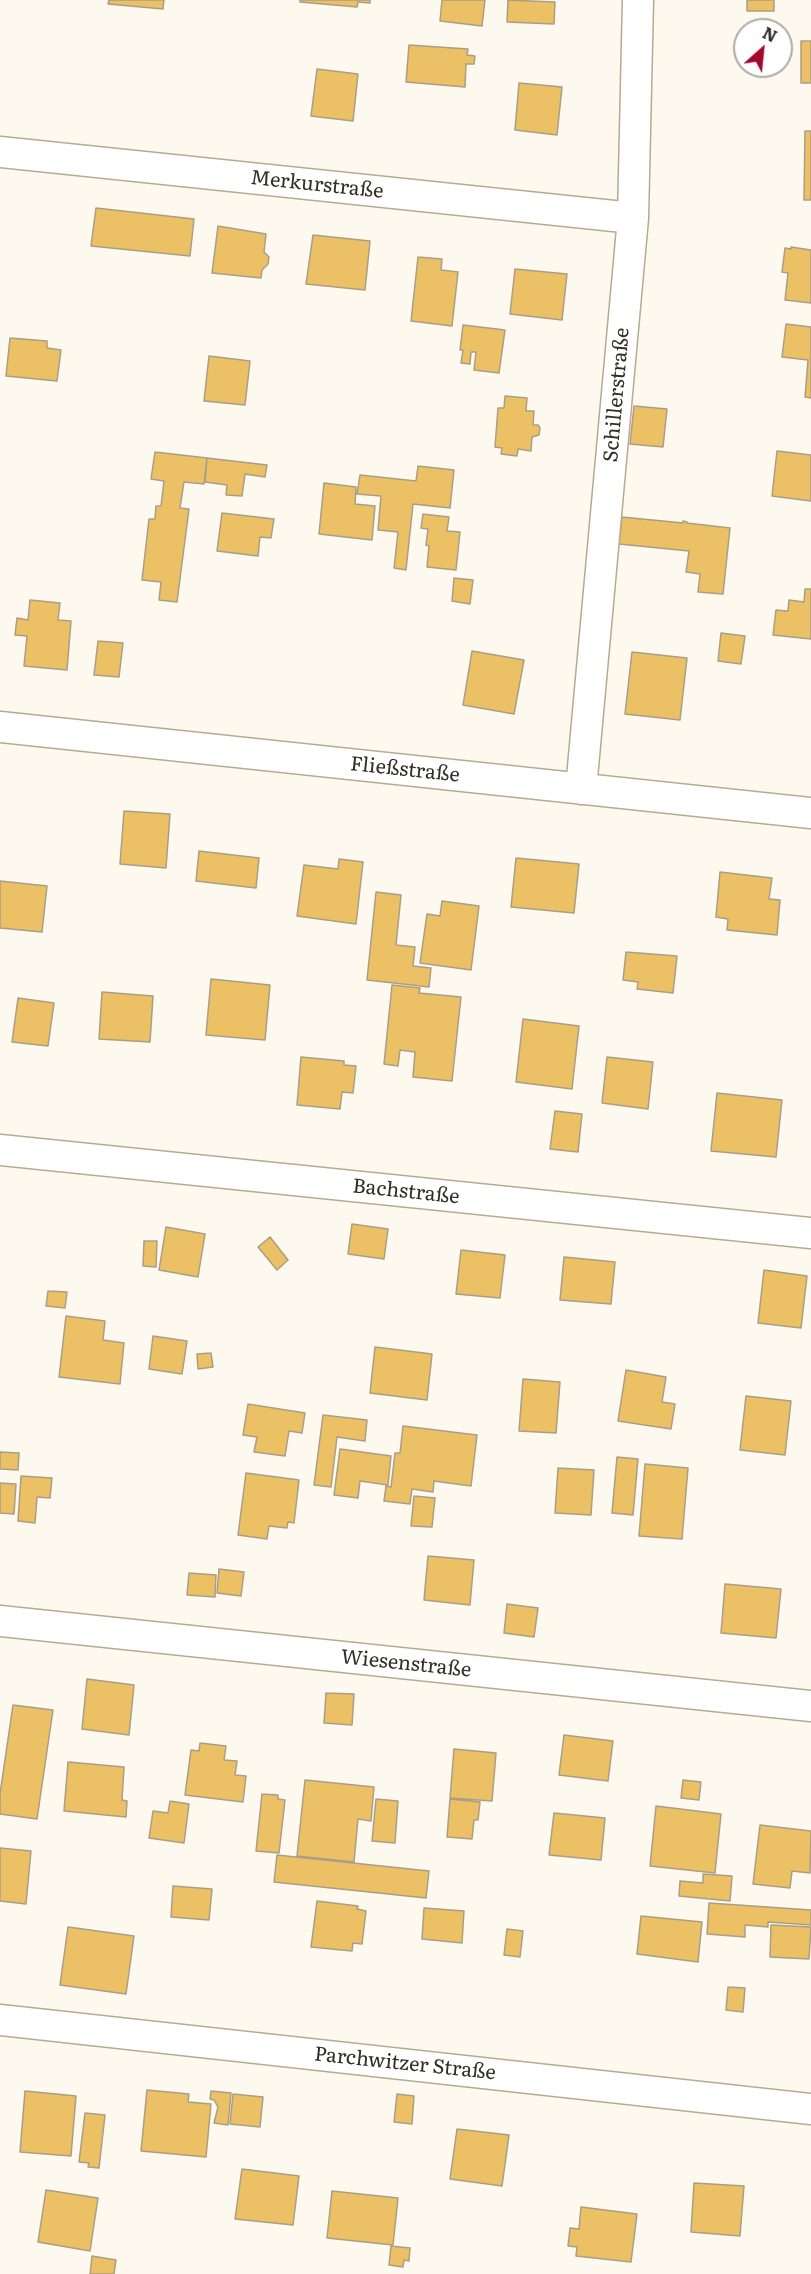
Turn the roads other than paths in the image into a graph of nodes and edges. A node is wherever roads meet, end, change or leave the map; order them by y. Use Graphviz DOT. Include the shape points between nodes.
graph roads {
  1 [pos="638,0"];
  2 [pos="0,153"];
  3 [pos="633,218"];
  4 [pos="0,727"];
  5 [pos="581,789"];
  6 [pos="811,813"];
  7 [pos="0,1150"];
  8 [pos="811,1233"];
  9 [pos="0,1621"];
  10 [pos="811,1706"];
  11 [pos="0,2020"];
  12 [pos="811,2109"];
  1 -- 3 [label="street, Schillerstraße"];
  2 -- 3 [label="street, Merkurstraße"];
  3 -- 5 [label="street, Schillerstraße"];
  4 -- 5 [label="street, Fließstraße"];
  5 -- 6 [label="street, Fließstraße"];
  7 -- 8 [label="street, Bachstraße"];
  9 -- 10 [label="street, Wiesenstraße"];
  11 -- 12 [label="street, Parchwitzer Straße"];
}
